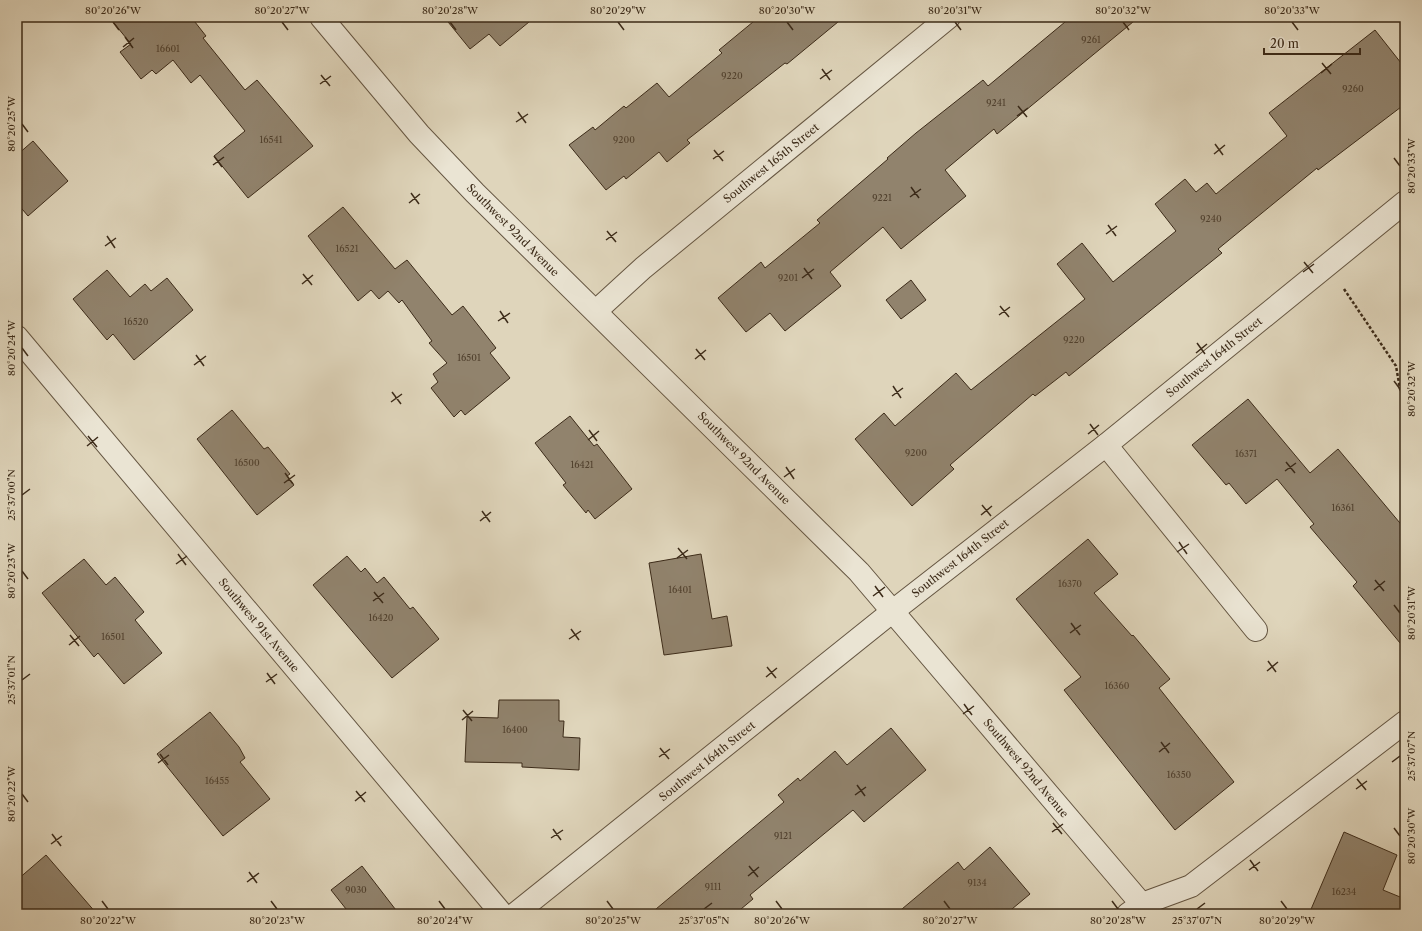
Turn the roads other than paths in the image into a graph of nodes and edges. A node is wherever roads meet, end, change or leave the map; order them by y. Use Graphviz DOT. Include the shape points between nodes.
graph roads {
  1 [pos="321,17"];
  2 [pos="950,17"];
  3 [pos="1405,202"];
  4 [pos="596,311"];
  5 [pos="17,337"];
  6 [pos="1106,445"];
  7 [pos="893,611"];
  8 [pos="1256,630"];
  9 [pos="1405,722"];
  10 [pos="1140,911"];
  11 [pos="502,914"];
  12 [pos="514,914"];
  1 -- 4 [label="street, Southwest 92nd Avenue" via="419,134 506,224"];
  2 -- 4 [label="street, Southwest 165th Street" via="643,268"];
  3 -- 6 [label="street, Southwest 164th Street"];
  4 -- 7 [label="street, Southwest 92nd Avenue" via="859,572"];
  5 -- 11 [label="street, Southwest 91st Avenue"];
  6 -- 7 [label="street, Southwest 164th Street"];
  6 -- 8 [label="street"];
  7 -- 10 [label="street, Southwest 92nd Avenue"];
  7 -- 12 [label="street, Southwest 164th Street"];
  9 -- 10 [label="street" via="1191,886"];
}
